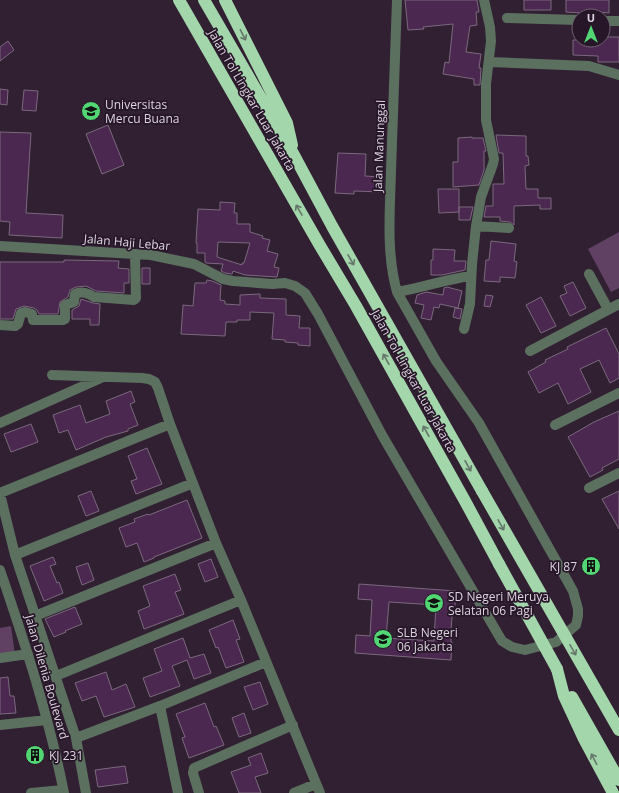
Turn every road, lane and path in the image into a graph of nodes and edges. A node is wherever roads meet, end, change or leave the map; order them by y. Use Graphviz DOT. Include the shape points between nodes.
graph roads {
  1 [pos="170,0"];
  2 [pos="179,0"];
  3 [pos="204,0"];
  4 [pos="225,0"];
  5 [pos="397,0"];
  6 [pos="484,0"];
  7 [pos="507,18"];
  8 [pos="189,19"];
  9 [pos="571,20"];
  10 [pos="489,62"];
  11 [pos="619,75"];
  12 [pos="294,155"];
  13 [pos="476,226"];
  14 [pos="509,228"];
  15 [pos="0,246"];
  16 [pos="135,254"];
  17 [pos="589,274"];
  18 [pos="472,276"];
  19 [pos="295,286"];
  20 [pos="397,292"];
  21 [pos="619,304"];
  22 [pos="608,309"];
  23 [pos="0,325"];
  24 [pos="464,329"];
  25 [pos="530,350"];
  26 [pos="52,375"];
  27 [pos="102,377"];
  28 [pos="619,392"];
  29 [pos="0,422"];
  30 [pos="170,424"];
  31 [pos="555,425"];
  32 [pos="619,473"];
  33 [pos="193,483"];
  34 [pos="589,488"];
  35 [pos="0,493"];
  36 [pos="216,543"];
  37 [pos="15,555"];
  38 [pos="0,570"];
  39 [pos="241,600"];
  40 [pos="35,616"];
  41 [pos="28,654"];
  42 [pos="0,658"];
  43 [pos="266,662"];
  44 [pos="557,669"];
  45 [pos="56,676"];
  46 [pos="160,706"];
  47 [pos="47,720"];
  48 [pos="0,725"];
  49 [pos="292,725"];
  50 [pos="619,730"];
  51 [pos="76,738"];
  52 [pos="619,780"];
  53 [pos="318,789"];
  54 [pos="64,791"];
  55 [pos="31,793"];
  56 [pos="86,793"];
  57 [pos="178,793"];
  58 [pos="199,793"];
  59 [pos="294,793"];
  60 [pos="612,793"];
  1 -- 8 [label="highway"];
  2 -- 8 [label="highway, Jalan Tol Lingkar Luar Jakarta"];
  3 -- 12 [label="highway, Jalan Tol Lingkar Luar Jakarta"];
  4 -- 12 [label="highway, one-way" via="288,123"];
  5 -- 20 [label="street, Jalan Manunggal" via="390,231 392,270"];
  6 -- 10 [label="street" via="490,27"];
  7 -- 9 [label="street"];
  44 -- 8 [label="highway, Jalan Tol Lingkar Luar Jakarta, one-way, bridge" via="356,306"];
  10 -- 11 [label="street" via="590,66"];
  10 -- 13 [label="street" via="486,120 494,159 481,197"];
  12 -- 50 [label="highway, Jalan Tol Lingkar Luar Jakarta, one-way, bridge"];
  13 -- 14 [label="street"];
  13 -- 18 [label="street"];
  15 -- 16 [label="street, Jalan Haji Lebar"];
  16 -- 19 [label="street, Jalan Haji Lebar" via="194,264 233,281 285,283"];
  16 -- 23 [label="street" via="134,300 77,293 74,302 65,305 63,320 33,320 32,314 25,312 21,313 15,326"];
  17 -- 22 [label="street"];
  18 -- 20 [label="street"];
  18 -- 24 [label="street" via="470,304"];
  19 -- 20 [label="street, Jalan Manunggal" via="305,294 318,314 382,435 502,641 525,650 556,642 576,625 578,609 573,591 479,423 436,361"];
  21 -- 22 [label="street"];
  22 -- 25 [label="street"];
  26 -- 27 [label="street"];
  27 -- 29 [label="street"];
  27 -- 30 [label="street" via="142,378 155,382"];
  28 -- 31 [label="street"];
  30 -- 33 [label="street"];
  30 -- 35 [label="street"];
  32 -- 34 [label="street"];
  33 -- 36 [label="street"];
  33 -- 37 [label="street"];
  35 -- 37 [label="street"];
  36 -- 39 [label="street"];
  36 -- 40 [label="street"];
  37 -- 40 [label="street"];
  38 -- 41 [label="street, Jalan Dilenia Boulevard"];
  39 -- 43 [label="street"];
  39 -- 45 [label="street"];
  40 -- 45 [label="street"];
  41 -- 42 [label="street"];
  41 -- 47 [label="street, Jalan Dilenia Boulevard"];
  43 -- 46 [label="street"];
  43 -- 49 [label="street"];
  44 -- 52 [label="highway, Jalan Tol Lingkar Luar Jakarta"];
  60 -- 44 [label="highway, one-way" via="564,696"];
  45 -- 51 [label="street"];
  46 -- 51 [label="street"];
  46 -- 57 [label="street"];
  47 -- 48 [label="street"];
  47 -- 54 [label="street, Jalan Dilenia Boulevard"];
  49 -- 53 [label="street"];
  49 -- 58 [label="street" via="194,768"];
  51 -- 56 [label="street"];
  53 -- 59 [label="street"];
  54 -- 55 [label="street"];
}
